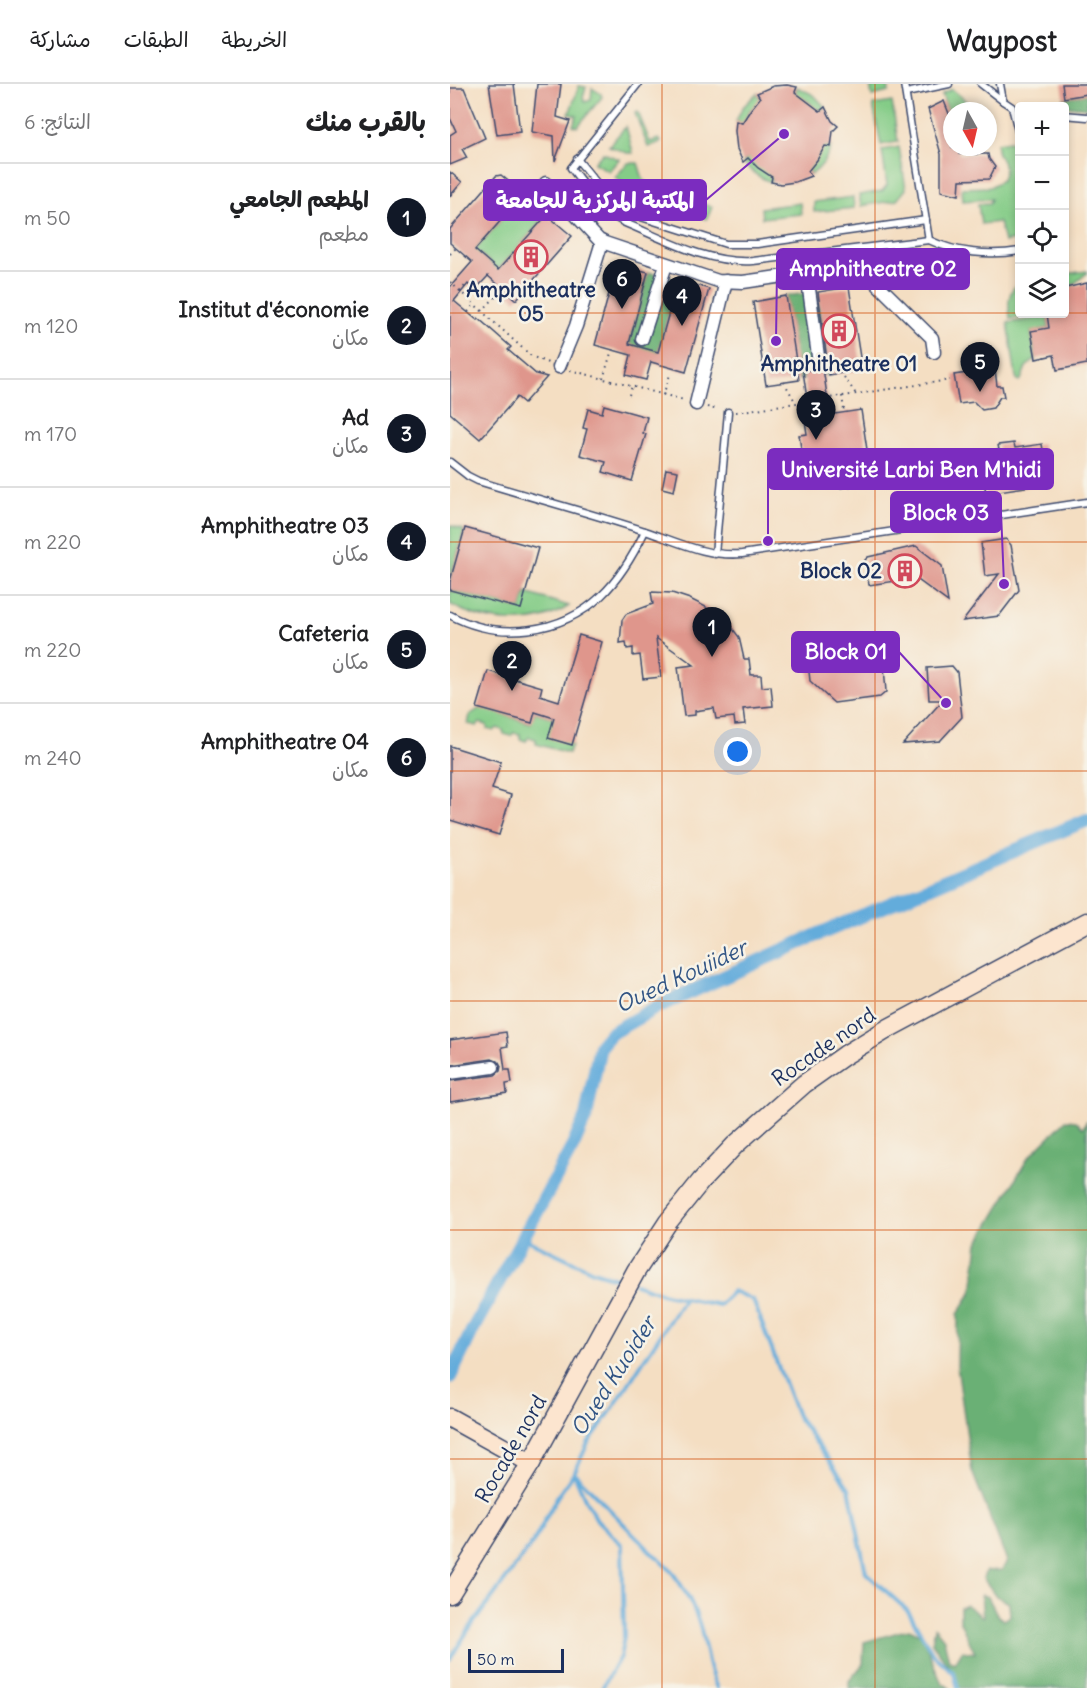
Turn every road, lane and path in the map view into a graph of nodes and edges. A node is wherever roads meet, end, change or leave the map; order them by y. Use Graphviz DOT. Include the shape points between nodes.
graph roads {
  1 [pos="638,84"];
  2 [pos="904,84"];
  3 [pos="949,84"];
  4 [pos="981,84"];
  5 [pos="1000,84"];
  6 [pos="906,93"];
  7 [pos="1003,101"];
  8 [pos="1012,107"];
  9 [pos="1015,108"];
  10 [pos="1069,115"];
  11 [pos="1087,117"];
  12 [pos="1015,119"];
  13 [pos="577,159"];
  14 [pos="546,183"];
  15 [pos="926,220"];
  16 [pos="929,240"];
  17 [pos="602,242"];
  18 [pos="456,248"];
  19 [pos="1015,251"];
  20 [pos="450,255"];
  21 [pos="917,257"];
  22 [pos="666,265"];
  23 [pos="858,266"];
  24 [pos="807,274"];
  25 [pos="726,281"];
  26 [pos="450,282"];
  27 [pos="467,283"];
  28 [pos="455,286"];
  29 [pos="503,289"];
  30 [pos="450,292"];
  31 [pos="460,292"];
  32 [pos="474,305"];
  33 [pos="482,311"];
  34 [pos="468,312"];
  35 [pos="642,339"];
  36 [pos="612,350"];
  37 [pos="934,352"];
  38 [pos="818,356"];
  39 [pos="559,367"];
  40 [pos="670,375"];
  41 [pos="844,378"];
  42 [pos="603,379"];
  43 [pos="950,380"];
  44 [pos="784,382"];
  45 [pos="632,386"];
  46 [pos="629,394"];
  47 [pos="856,394"];
  48 [pos="663,395"];
  49 [pos="842,396"];
  50 [pos="814,399"];
  51 [pos="796,403"];
  52 [pos="696,404"];
  53 [pos="844,410"];
  54 [pos="815,411"];
  55 [pos="728,412"];
  56 [pos="450,462"];
  57 [pos="1087,502"];
  58 [pos="645,531"];
  59 [pos="715,554"];
  60 [pos="450,615"];
  61 [pos="1087,922"];
  62 [pos="493,1067"];
  63 [pos="450,1073"];
  64 [pos="450,1418"];
  65 [pos="531,1463"];
  66 [pos="450,1594"];
  1 -- 13 [label="lane"];
  2 -- 6 [label="lane"];
  3 -- 6 [label="lane"];
  4 -- 7 [label="lane"];
  5 -- 7 [label="lane"];
  6 -- 15 [label="lane"];
  7 -- 8 [label="lane"];
  8 -- 9 [label="lane"];
  8 -- 12 [label="lane"];
  10 -- 11 [label="lane"];
  13 -- 15 [label="lane" via="619,210 726,244 769,243"];
  13 -- 16 [label="lane" via="570,168 614,217 712,258 753,261"];
  14 -- 17 [label="street"];
  15 -- 16 [label="lane"];
  16 -- 19 [label="lane" via="972,252"];
  17 -- 22 [label="street"];
  17 -- 39 [label="street"];
  18 -- 20 [label="path"];
  21 -- 23 [label="street"];
  22 -- 25 [label="street"];
  22 -- 35 [label="street"];
  23 -- 24 [label="street"];
  23 -- 37 [label="street" via="932,338"];
  24 -- 25 [label="street"];
  24 -- 38 [label="street"];
  25 -- 52 [label="street"];
  26 -- 28 [label="path"];
  27 -- 31 [label="path"];
  28 -- 30 [label="path"];
  28 -- 31 [label="path"];
  29 -- 33 [label="path"];
  31 -- 32 [label="path"];
  32 -- 33 [label="path"];
  32 -- 34 [label="path"];
  33 -- 39 [label="path" via="531,356"];
  36 -- 42 [label="path"];
  39 -- 42 [label="path"];
  40 -- 48 [label="path"];
  41 -- 47 [label="path"];
  42 -- 45 [label="path"];
  43 -- 47 [label="path"];
  44 -- 51 [label="path"];
  45 -- 46 [label="path"];
  45 -- 48 [label="path"];
  47 -- 49 [label="path"];
  48 -- 52 [label="path"];
  49 -- 50 [label="path"];
  49 -- 53 [label="path"];
  50 -- 51 [label="path"];
  50 -- 54 [label="path"];
  51 -- 55 [label="path"];
  52 -- 55 [label="path"];
  55 -- 59 [label="lane"];
  56 -- 58 [label="lane" via="478,481"];
  57 -- 59 [label="lane" via="742,554"];
  58 -- 59 [label="lane"];
  58 -- 60 [label="lane" via="613,583 600,597 568,618 532,629 504,631"];
  61 -- 65 [label="main road, Rocade nord" via="845,1055 804,1084 735,1145 668,1222 636,1271"];
  62 -- 63 [label="street"];
  64 -- 65 [label="main road"];
  65 -- 66 [label="main road, Rocade nord"];
}
